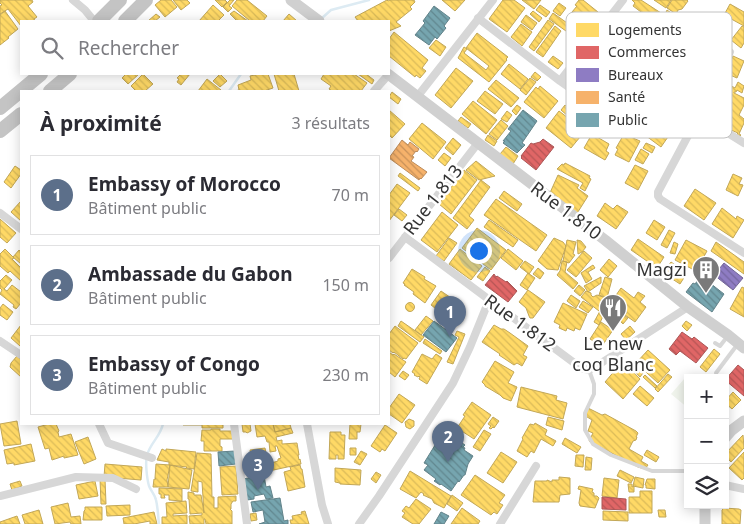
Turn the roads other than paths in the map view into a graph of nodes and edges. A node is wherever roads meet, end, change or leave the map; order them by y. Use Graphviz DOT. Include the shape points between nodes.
graph roads {
  1 [pos="73,0"];
  2 [pos="120,0"];
  3 [pos="146,0"];
  4 [pos="291,0"];
  5 [pos="493,0"];
  6 [pos="623,0"];
  7 [pos="614,12"];
  8 [pos="478,18"];
  9 [pos="316,19"];
  10 [pos="93,20"];
  11 [pos="100,20"];
  12 [pos="126,20"];
  13 [pos="566,73"];
  14 [pos="40,75"];
  15 [pos="69,75"];
  16 [pos="387,75"];
  17 [pos="389,75"];
  18 [pos="560,81"];
  19 [pos="566,85"];
  20 [pos="22,90"];
  21 [pos="51,90"];
  22 [pos="375,90"];
  23 [pos="20,91"];
  24 [pos="417,96"];
  25 [pos="0,108"];
  26 [pos="20,115"];
  27 [pos="0,131"];
  28 [pos="732,136"];
  29 [pos="687,138"];
  30 [pos="478,143"];
  31 [pos="744,143"];
  32 [pos="0,213"];
  33 [pos="20,228"];
  34 [pos="405,237"];
  35 [pos="744,253"];
  36 [pos="390,257"];
  37 [pos="489,300"];
  38 [pos="688,307"];
  39 [pos="728,336"];
  40 [pos="0,341"];
  41 [pos="716,343"];
  42 [pos="741,346"];
  43 [pos="20,353"];
  44 [pos="589,370"];
  45 [pos="716,374"];
  46 [pos="744,420"];
  47 [pos="99,425"];
  48 [pos="234,425"];
  49 [pos="307,425"];
  50 [pos="729,433"];
  51 [pos="152,458"];
  52 [pos="536,466"];
  53 [pos="684,471"];
  54 [pos="729,486"];
  55 [pos="136,489"];
  56 [pos="744,489"];
  57 [pos="0,496"];
  58 [pos="705,509"];
  59 [pos="247,524"];
  60 [pos="328,524"];
  61 [pos="359,524"];
  62 [pos="500,524"];
  63 [pos="508,524"];
  64 [pos="705,524"];
  1 -- 10 [label="street"];
  2 -- 11 [label="highway"];
  3 -- 12 [label="highway"];
  4 -- 9 [label="street"];
  5 -- 8 [label="street"];
  6 -- 7 [label="street"];
  8 -- 18 [label="street"];
  8 -- 24 [label="street"];
  13 -- 18 [label="street"];
  14 -- 20 [label="highway"];
  15 -- 21 [label="highway"];
  16 -- 22 [label="street"];
  17 -- 24 [label="street, Rue 1.810"];
  18 -- 19 [label="street"];
  23 -- 25 [label="highway"];
  24 -- 30 [label="street, Rue 1.810"];
  26 -- 27 [label="highway"];
  28 -- 31 [label="street"];
  29 -- 35 [label="street" via="658,196"];
  30 -- 34 [label="street, Rue 1.813"];
  30 -- 38 [label="street, Rue 1.810"];
  32 -- 33 [label="street"];
  34 -- 36 [label="street, Rue 1.813"];
  34 -- 37 [label="street, Rue 1.812"];
  37 -- 44 [label="street, Rue 1.812"];
  37 -- 61 [label="street" via="453,383"];
  38 -- 39 [label="street, Rue 1.810"];
  38 -- 44 [label="street"];
  39 -- 41 [label="lane" via="720,346"];
  39 -- 42 [label="street, Rue 1.810"];
  40 -- 43 [label="street"];
  42 -- 45 [label="lane"];
  44 -- 53 [label="lane" via="594,394 585,414 585,430 593,444 611,455 652,471"];
  46 -- 50 [label="street"];
  47 -- 51 [label="street" via="108,443"];
  48 -- 59 [label="street"];
  49 -- 60 [label="street"];
  52 -- 62 [label="street"];
  54 -- 56 [label="street"];
  55 -- 57 [label="street" via="113,478 76,477"];
  58 -- 64 [label="street"];
  62 -- 63 [label="street"];
}
